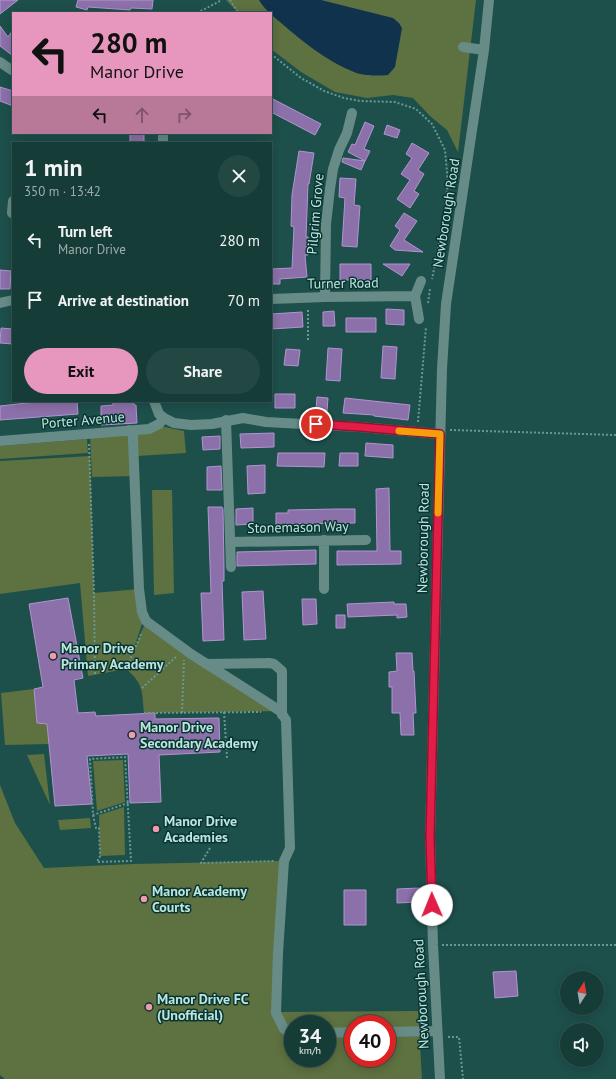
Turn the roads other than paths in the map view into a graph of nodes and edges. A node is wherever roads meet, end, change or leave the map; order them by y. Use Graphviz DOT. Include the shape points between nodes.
graph roads {
  1 [pos="489,0"];
  2 [pos="464,47"];
  3 [pos="484,50"];
  4 [pos="0,62"];
  5 [pos="12,70"];
  6 [pos="352,113"];
  7 [pos="421,281"];
  8 [pos="415,296"];
  9 [pos="325,297"];
  10 [pos="272,299"];
  11 [pos="12,300"];
  12 [pos="0,304"];
  13 [pos="423,320"];
  14 [pos="154,402"];
  15 [pos="164,418"];
  16 [pos="226,420"];
  17 [pos="441,432"];
  18 [pos="133,433"];
  19 [pos="0,441"];
  20 [pos="324,540"];
  21 [pos="366,540"];
  22 [pos="230,542"];
  23 [pos="231,567"];
  24 [pos="324,589"];
  25 [pos="206,664"];
  26 [pos="281,713"];
  27 [pos="284,1029"];
  28 [pos="396,1033"];
  29 [pos="437,1035"];
  30 [pos="440,1079"];
  1 -- 3 [label="street, Newborough Road"];
  2 -- 3 [label="street"];
  3 -- 17 [label="street, Newborough Road" via="446,304"];
  4 -- 5 [label="street"];
  6 -- 9 [label="street, Pilgrim Grove" via="333,169 330,189 326,224"];
  7 -- 8 [label="street"];
  8 -- 9 [label="street, Turner Road"];
  8 -- 13 [label="street"];
  9 -- 10 [label="street, Turner Road"];
  11 -- 12 [label="street"];
  14 -- 15 [label="street" via="159,414"];
  15 -- 16 [label="street" via="174,423 191,425"];
  15 -- 18 [label="street, Porter Avenue" via="149,429"];
  16 -- 17 [label="street" via="243,418 266,422"];
  16 -- 22 [label="street, Stonemason Way"];
  17 -- 29 [label="street, Newborough Road" via="430,837"];
  18 -- 19 [label="street, Porter Avenue"];
  18 -- 25 [label="street" via="142,612 146,621"];
  20 -- 21 [label="street, Stonemason Way"];
  20 -- 22 [label="street, Stonemason Way"];
  20 -- 24 [label="street"];
  22 -- 23 [label="street, Stonemason Way"];
  25 -- 26 [label="street"];
  25 -- 26 [label="street" via="274,664 282,671"];
  26 -- 27 [label="street" via="286,720 290,848 284,861 276,1012"];
  28 -- 29 [label="street"];
  29 -- 30 [label="street, Newborough Road"];
}
